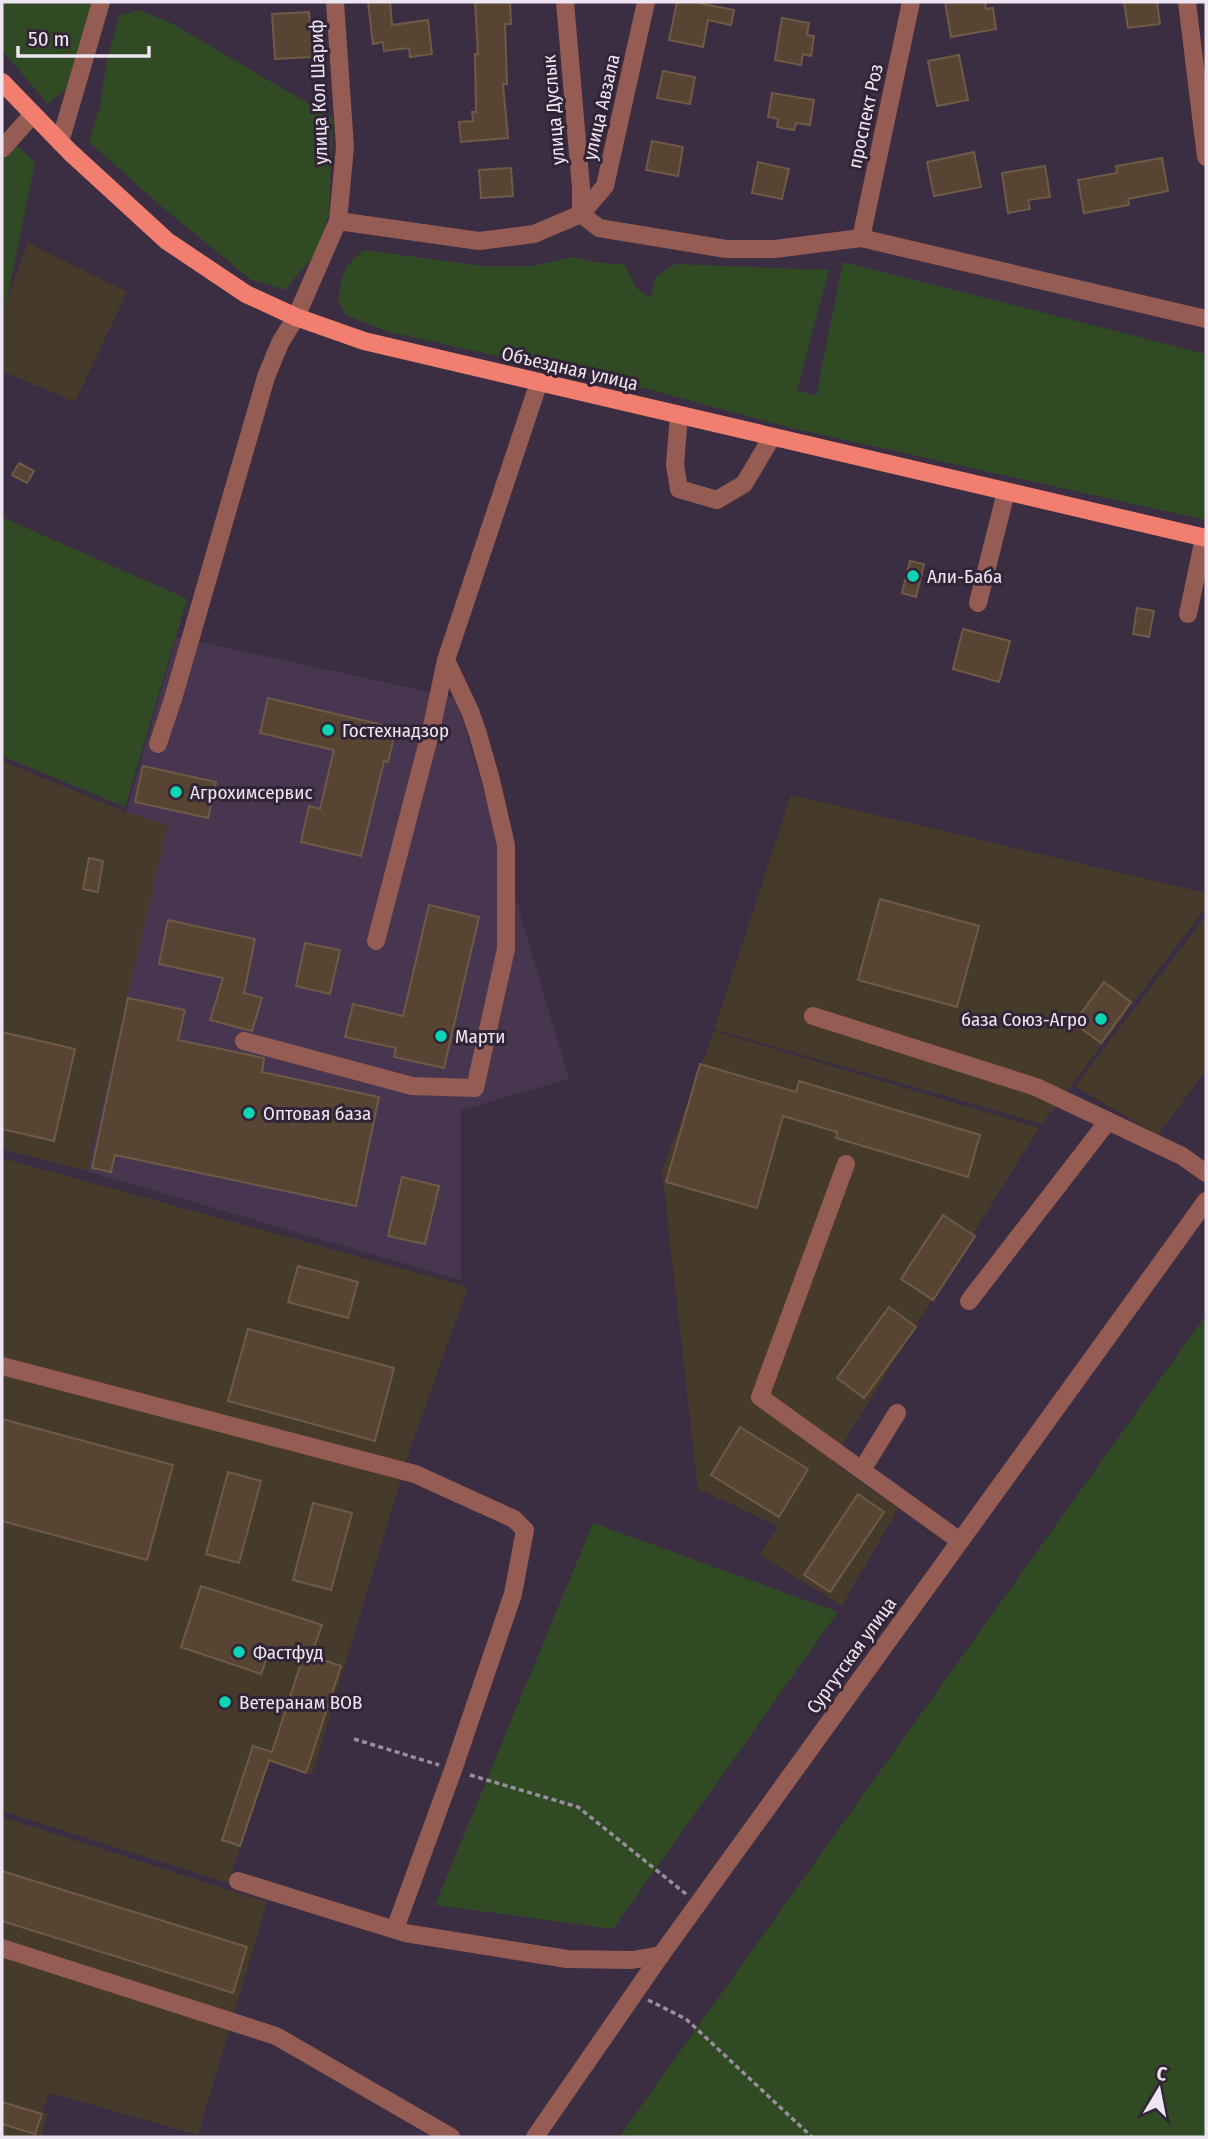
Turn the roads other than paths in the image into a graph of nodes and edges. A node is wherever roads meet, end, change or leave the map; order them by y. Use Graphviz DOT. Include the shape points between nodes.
graph roads {
  1 [pos="101,2"];
  2 [pos="335,2"];
  3 [pos="565,2"];
  4 [pos="646,2"];
  5 [pos="911,2"];
  6 [pos="1188,2"];
  7 [pos="2,82"];
  8 [pos="33,114"];
  9 [pos="60,142"];
  10 [pos="2,149"];
  11 [pos="1206,157"];
  12 [pos="581,214"];
  13 [pos="338,221"];
  14 [pos="552,227"];
  15 [pos="599,228"];
  16 [pos="861,238"];
  17 [pos="296,317"];
  18 [pos="1206,319"];
  19 [pos="539,383"];
  20 [pos="679,415"];
  21 [pos="772,437"];
  22 [pos="1006,492"];
  23 [pos="1205,538"];
  24 [pos="978,603"];
  25 [pos="1188,614"];
  26 [pos="446,660"];
  27 [pos="158,744"];
  28 [pos="376,940"];
  29 [pos="813,1016"];
  30 [pos="244,1041"];
  31 [pos="1108,1121"];
  32 [pos="846,1164"];
  33 [pos="1206,1173"];
  34 [pos="1206,1201"];
  35 [pos="969,1301"];
  36 [pos="2,1366"];
  37 [pos="897,1413"];
  38 [pos="862,1470"];
  39 [pos="960,1541"];
  40 [pos="239,1881"];
  41 [pos="395,1929"];
  42 [pos="2,1948"];
  43 [pos="661,1955"];
  44 [pos="451,2137"];
  45 [pos="535,2137"];
  1 -- 9 [label="street"];
  2 -- 13 [label="street, улица Кол Шариф" via="345,147"];
  3 -- 12 [label="street, улица Дуслык"];
  4 -- 12 [label="street, улица Авзала" via="605,186"];
  5 -- 16 [label="street, проспект Роз"];
  6 -- 11 [label="street"];
  7 -- 8 [label="main road, Объездная улица"];
  8 -- 9 [label="main road, Объездная улица"];
  8 -- 10 [label="street"];
  9 -- 17 [label="main road, Объездная улица" via="167,241 246,294"];
  12 -- 14 [label="street"];
  12 -- 15 [label="street"];
  13 -- 14 [label="street" via="479,241"];
  13 -- 17 [label="street, улица Кол Шариф"];
  14 -- 15 [label="street"];
  15 -- 16 [label="street" via="726,249 775,249"];
  16 -- 18 [label="street"];
  17 -- 19 [label="main road, Объездная улица" via="364,341"];
  17 -- 27 [label="street, улица Кол Шариф" via="280,343 262,390"];
  19 -- 20 [label="main road, Объездная улица"];
  19 -- 26 [label="street"];
  20 -- 21 [label="main road, Объездная улица"];
  20 -- 21 [label="street" via="675,465 679,489 717,500 744,484"];
  21 -- 22 [label="main road, Объездная улица"];
  22 -- 23 [label="main road, Объездная улица"];
  22 -- 24 [label="street"];
  23 -- 25 [label="street"];
  26 -- 28 [label="street"];
  26 -- 30 [label="street" via="474,722 506,845 506,948 475,1088 412,1086"];
  29 -- 31 [label="street" via="1036,1087"];
  31 -- 33 [label="street" via="1182,1156"];
  31 -- 35 [label="street"];
  32 -- 38 [label="street" via="760,1397"];
  34 -- 39 [label="street, Сургутская улица"];
  36 -- 41 [label="street" via="415,1474 514,1519 525,1530 513,1594"];
  37 -- 38 [label="street"];
  38 -- 39 [label="street"];
  39 -- 43 [label="street, Сургутская улица"];
  40 -- 41 [label="street"];
  41 -- 43 [label="street" via="566,1959 632,1960"];
  42 -- 44 [label="street" via="276,2036"];
  43 -- 45 [label="street, Сургутская улица"];
}
